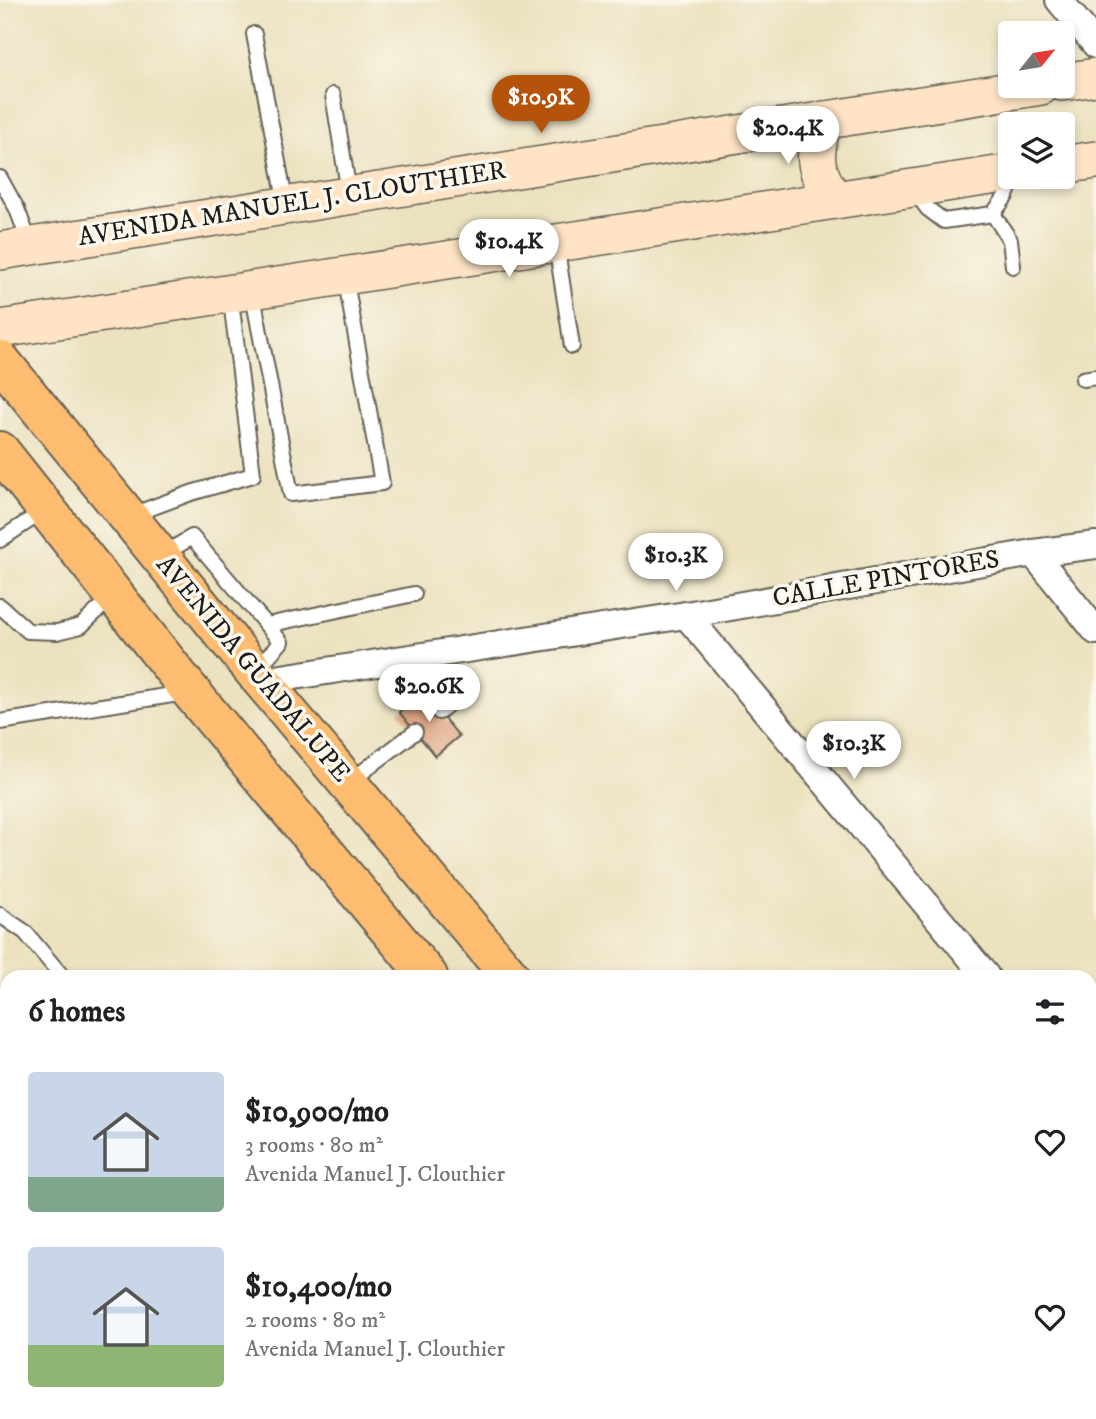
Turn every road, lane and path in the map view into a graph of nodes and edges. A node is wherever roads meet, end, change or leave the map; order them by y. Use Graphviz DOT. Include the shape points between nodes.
graph roads {
  1 [pos="1059,0"];
  2 [pos="254,34"];
  3 [pos="1096,46"];
  4 [pos="1096,77"];
  5 [pos="1075,80"];
  6 [pos="998,93"];
  7 [pos="333,95"];
  8 [pos="824,120"];
  9 [pos="1096,160"];
  10 [pos="1075,163"];
  11 [pos="998,177"];
  12 [pos="0,178"];
  13 [pos="912,188"];
  14 [pos="1008,189"];
  15 [pos="349,195"];
  16 [pos="835,199"];
  17 [pos="286,205"];
  18 [pos="993,214"];
  19 [pos="556,242"];
  20 [pos="15,248"];
  21 [pos="1013,266"];
  22 [pos="345,275"];
  23 [pos="241,292"];
  24 [pos="0,329"];
  25 [pos="572,346"];
  26 [pos="0,360"];
  27 [pos="0,451"];
  28 [pos="46,509"];
  29 [pos="127,516"];
  30 [pos="0,540"];
  31 [pos="1096,545"];
  32 [pos="1033,553"];
  33 [pos="160,556"];
  34 [pos="414,594"];
  35 [pos="114,595"];
  36 [pos="0,606"];
  37 [pos="686,615"];
  38 [pos="267,625"];
  39 [pos="1096,631"];
  40 [pos="420,657"];
  41 [pos="258,677"];
  42 [pos="191,692"];
  43 [pos="439,712"];
  44 [pos="0,722"];
  45 [pos="415,732"];
  46 [pos="347,783"];
  47 [pos="0,915"];
  48 [pos="57,970"];
  49 [pos="423,970"];
  50 [pos="505,970"];
  51 [pos="981,970"];
  1 -- 3 [label="street"];
  2 -- 17 [label="lane"];
  4 -- 5 [label="main road"];
  6 -- 8 [label="main road, AVENIDA MANUEL J. CLOUTHIER"];
  7 -- 15 [label="lane"];
  8 -- 15 [label="main road, AVENIDA MANUEL J. CLOUTHIER"];
  8 -- 16 [label="main road" via="816,146 817,168"];
  9 -- 10 [label="main road"];
  11 -- 13 [label="main road"];
  12 -- 20 [label="lane" via="17,209"];
  13 -- 16 [label="main road"];
  13 -- 18 [label="lane" via="944,221"];
  14 -- 18 [label="lane"];
  15 -- 17 [label="main road, AVENIDA MANUEL J. CLOUTHIER"];
  16 -- 19 [label="main road"];
  17 -- 20 [label="main road, AVENIDA MANUEL J. CLOUTHIER"];
  18 -- 21 [label="lane" via="1010,240"];
  19 -- 22 [label="main road"];
  19 -- 25 [label="lane"];
  22 -- 23 [label="main road"];
  22 -- 23 [label="lane" via="382,483 292,494"];
  23 -- 24 [label="main road"];
  23 -- 29 [label="lane" via="253,475"];
  26 -- 29 [label="main road, AVENIDA GUADALUPE"];
  27 -- 28 [label="main road"];
  28 -- 30 [label="lane"];
  28 -- 35 [label="main road"];
  29 -- 33 [label="main road, AVENIDA GUADALUPE"];
  31 -- 32 [label="street, CALLE PINTORES"];
  32 -- 37 [label="street, CALLE PINTORES"];
  32 -- 39 [label="street"];
  33 -- 38 [label="lane" via="192,537"];
  33 -- 41 [label="main road, AVENIDA GUADALUPE"];
  34 -- 38 [label="lane"];
  35 -- 36 [label="lane" via="82,626 57,632 28,631"];
  35 -- 42 [label="main road"];
  37 -- 40 [label="street, CALLE PINTORES"];
  37 -- 51 [label="street"];
  38 -- 41 [label="lane" via="281,642"];
  40 -- 41 [label="street, CALLE PINTORES"];
  40 -- 43 [label="lane" via="454,699"];
  41 -- 46 [label="main road, AVENIDA GUADALUPE"];
  42 -- 44 [label="lane"];
  42 -- 49 [label="main road"];
  45 -- 46 [label="lane"];
  46 -- 50 [label="main road, AVENIDA GUADALUPE"];
  47 -- 48 [label="lane" via="24,932"];
}
